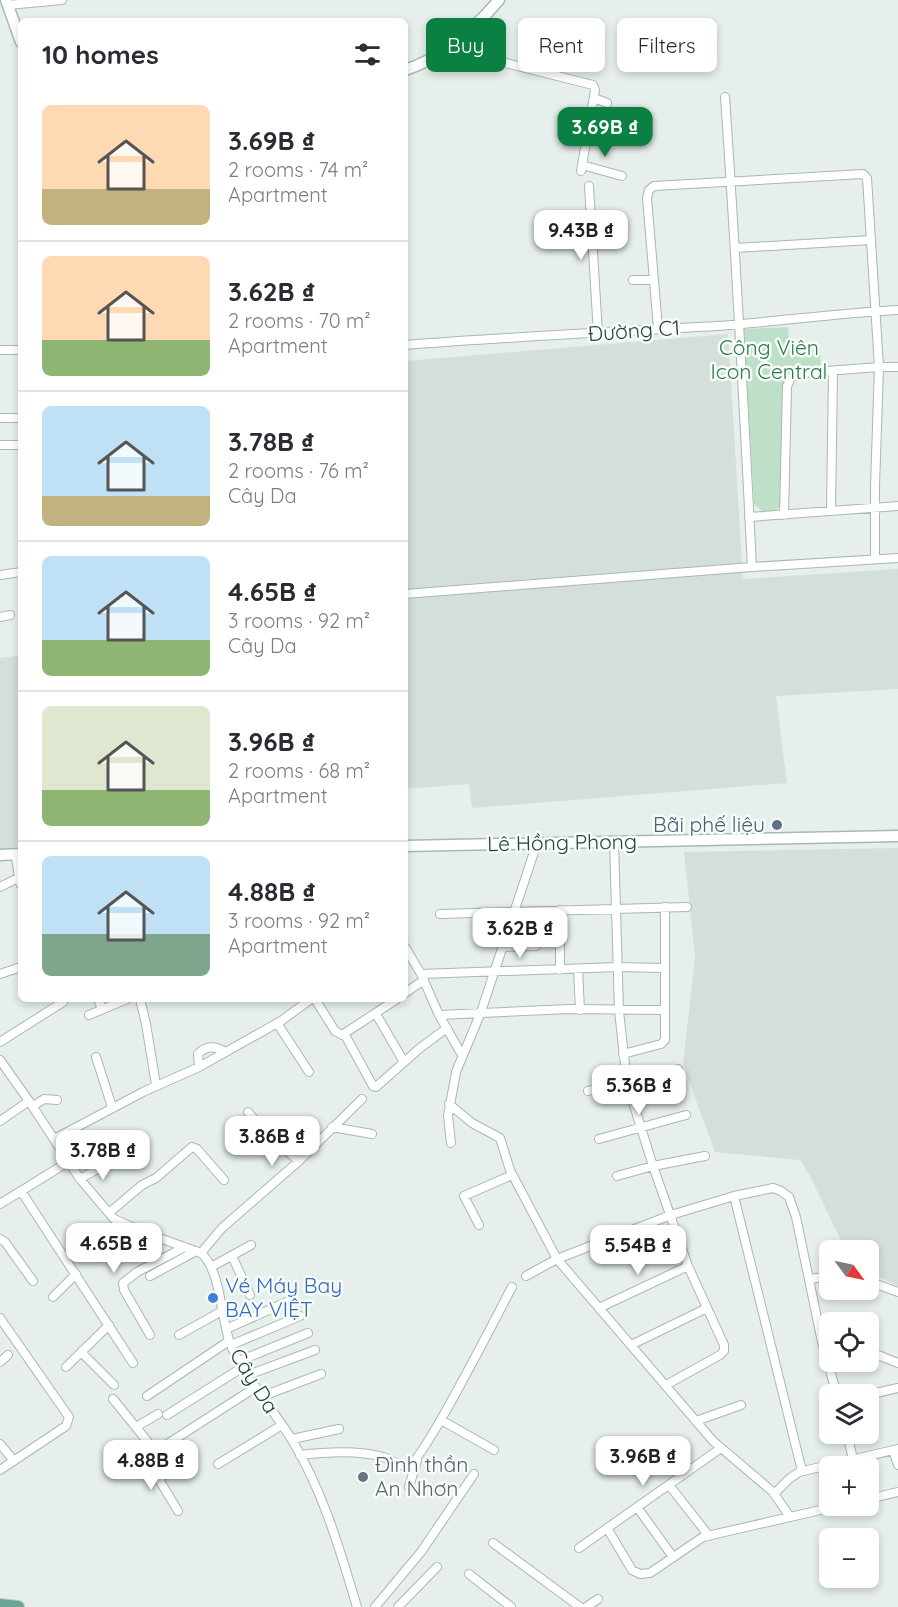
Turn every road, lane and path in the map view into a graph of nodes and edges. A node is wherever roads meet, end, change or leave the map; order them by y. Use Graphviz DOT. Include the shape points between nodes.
graph roads {
  1 [pos="62,0"];
  2 [pos="499,0"];
  3 [pos="7,2"];
  4 [pos="482,18"];
  5 [pos="18,33"];
  6 [pos="426,61"];
  7 [pos="506,63"];
  8 [pos="408,69"];
  9 [pos="725,97"];
  10 [pos="594,98"];
  11 [pos="607,103"];
  12 [pos="590,117"];
  13 [pos="644,128"];
  14 [pos="622,176"];
  15 [pos="731,181"];
  16 [pos="589,186"];
  17 [pos="871,240"];
  18 [pos="735,248"];
  19 [pos="633,280"];
  20 [pos="654,280"];
  21 [pos="898,310"];
  22 [pos="875,311"];
  23 [pos="738,324"];
  24 [pos="658,328"];
  25 [pos="598,334"];
  26 [pos="408,345"];
  27 [pos="0,350"];
  28 [pos="18,350"];
  29 [pos="879,367"];
  30 [pos="898,367"];
  31 [pos="833,370"];
  32 [pos="0,418"];
  33 [pos="18,418"];
  34 [pos="0,445"];
  35 [pos="18,445"];
  36 [pos="898,506"];
  37 [pos="876,507"];
  38 [pos="831,511"];
  39 [pos="784,514"];
  40 [pos="749,517"];
  41 [pos="898,558"];
  42 [pos="875,559"];
  43 [pos="752,567"];
  44 [pos="18,572"];
  45 [pos="0,575"];
  46 [pos="408,594"];
  47 [pos="10,615"];
  48 [pos="0,616"];
  49 [pos="898,836"];
  50 [pos="614,841"];
  51 [pos="537,843"];
  52 [pos="408,846"];
  53 [pos="18,854"];
  54 [pos="0,855"];
  55 [pos="18,882"];
  56 [pos="0,887"];
  57 [pos="665,907"];
  58 [pos="687,907"];
  59 [pos="616,909"];
  60 [pos="560,910"];
  61 [pos="515,911"];
  62 [pos="440,914"];
  63 [pos="536,946"];
  64 [pos="503,947"];
  65 [pos="408,952"];
  66 [pos="618,967"];
  67 [pos="18,968"];
  68 [pos="664,968"];
  69 [pos="578,969"];
  70 [pos="560,970"];
  71 [pos="494,972"];
  72 [pos="0,974"];
  73 [pos="422,977"];
  74 [pos="408,990"];
  75 [pos="63,1002"];
  76 [pos="99,1002"];
  77 [pos="120,1002"];
  78 [pos="141,1002"];
  79 [pos="308,1002"];
  80 [pos="315,1002"];
  81 [pos="393,1002"];
  82 [pos="102,1009"];
  83 [pos="580,1010"];
  84 [pos="665,1010"];
  85 [pos="619,1011"];
  86 [pos="481,1012"];
  87 [pos="376,1014"];
  88 [pos="89,1015"];
  89 [pos="439,1015"];
  90 [pos="277,1023"];
  91 [pos="447,1028"];
  92 [pos="345,1035"];
  93 [pos="0,1042"];
  94 [pos="224,1051"];
  95 [pos="623,1054"];
  96 [pos="462,1055"];
  97 [pos="96,1057"];
  98 [pos="0,1060"];
  99 [pos="404,1062"];
  100 [pos="198,1067"];
  101 [pos="678,1069"];
  102 [pos="309,1072"];
  103 [pos="627,1083"];
  104 [pos="156,1086"];
  105 [pos="588,1091"];
  106 [pos="362,1099"];
  107 [pos="57,1100"];
  108 [pos="31,1104"];
  109 [pos="449,1104"];
  110 [pos="112,1107"];
  111 [pos="248,1112"];
  112 [pos="686,1115"];
  113 [pos="0,1121"];
  114 [pos="332,1127"];
  115 [pos="642,1128"];
  116 [pos="372,1134"];
  117 [pos="54,1139"];
  118 [pos="599,1139"];
  119 [pos="452,1143"];
  120 [pos="705,1156"];
  121 [pos="113,1160"];
  122 [pos="299,1161"];
  123 [pos="68,1162"];
  124 [pos="653,1166"];
  125 [pos="512,1175"];
  126 [pos="617,1176"];
  127 [pos="80,1179"];
  128 [pos="224,1180"];
  129 [pos="21,1191"];
  130 [pos="734,1196"];
  131 [pos="0,1204"];
  132 [pos="109,1213"];
  133 [pos="671,1215"];
  134 [pos="479,1225"];
  135 [pos="0,1239"];
  136 [pos="251,1245"];
  137 [pos="185,1247"];
  138 [pos="198,1252"];
  139 [pos="232,1256"];
  140 [pos="557,1259"];
  141 [pos="688,1266"];
  142 [pos="211,1267"];
  143 [pos="76,1274"];
  144 [pos="150,1276"];
  145 [pos="526,1276"];
  146 [pos="819,1278"];
  147 [pos="810,1279"];
  148 [pos="33,1281"];
  149 [pos="879,1285"];
  150 [pos="512,1287"];
  151 [pos="898,1292"];
  152 [pos="250,1295"];
  153 [pos="53,1297"];
  154 [pos="290,1300"];
  155 [pos="599,1308"];
  156 [pos="707,1308"];
  157 [pos="222,1311"];
  158 [pos="819,1314"];
  159 [pos="300,1316"];
  160 [pos="0,1318"];
  161 [pos="109,1325"];
  162 [pos="226,1329"];
  163 [pos="308,1333"];
  164 [pos="150,1335"];
  165 [pos="179,1335"];
  166 [pos="230,1343"];
  167 [pos="631,1345"];
  168 [pos="315,1350"];
  169 [pos="81,1352"];
  170 [pos="8,1355"];
  171 [pos="879,1355"];
  172 [pos="0,1362"];
  173 [pos="133,1363"];
  174 [pos="898,1363"];
  175 [pos="241,1364"];
  176 [pos="66,1367"];
  177 [pos="321,1374"];
  178 [pos="248,1375"];
  179 [pos="114,1385"];
  180 [pos="666,1385"];
  181 [pos="256,1387"];
  182 [pos="898,1388"];
  183 [pos="879,1392"];
  184 [pos="147,1396"];
  185 [pos="263,1396"];
  186 [pos="113,1399"];
  187 [pos="741,1405"];
  188 [pos="158,1414"];
  189 [pos="167,1415"];
  190 [pos="441,1420"];
  191 [pos="696,1421"];
  192 [pos="282,1425"];
  193 [pos="136,1427"];
  194 [pos="339,1429"];
  195 [pos="292,1439"];
  196 [pos="0,1444"];
  197 [pos="721,1448"];
  198 [pos="896,1449"];
  199 [pos="494,1450"];
  200 [pos="156,1452"];
  201 [pos="300,1455"];
  202 [pos="866,1456"];
  203 [pos="146,1458"];
  204 [pos="191,1458"];
  205 [pos="417,1460"];
  206 [pos="14,1461"];
  207 [pos="218,1464"];
  208 [pos="898,1465"];
  209 [pos="133,1466"];
  210 [pos="819,1467"];
  211 [pos="0,1470"];
  212 [pos="802,1471"];
  213 [pos="474,1474"];
  214 [pos="158,1479"];
  215 [pos="669,1485"];
  216 [pos="409,1487"];
  217 [pos="898,1492"];
  218 [pos="774,1494"];
  219 [pos="879,1496"];
  220 [pos="637,1507"];
  221 [pos="178,1510"];
  222 [pos="819,1510"];
  223 [pos="790,1517"];
  224 [pos="607,1528"];
  225 [pos="709,1536"];
  226 [pos="493,1543"];
  227 [pos="579,1548"];
  228 [pos="673,1557"];
  229 [pos="436,1567"];
  230 [pos="469,1574"];
  231 [pos="598,1599"];
  232 [pos="0,1605"];
  233 [pos="18,1607"];
  234 [pos="357,1607"];
  235 [pos="375,1607"];
  236 [pos="398,1607"];
  237 [pos="511,1607"];
  238 [pos="580,1607"];
  239 [pos="586,1607"];
  1 -- 3 [label="street"];
  2 -- 4 [label="main road"];
  3 -- 5 [label="main road"];
  6 -- 8 [label="main road"];
  7 -- 10 [label="street" via="593,85"];
  9 -- 15 [label="street"];
  10 -- 11 [label="street"];
  10 -- 12 [label="street"];
  12 -- 13 [label="street"];
  12 -- 14 [label="street" via="582,168"];
  15 -- 17 [label="street" via="863,174 867,178"];
  15 -- 18 [label="street"];
  15 -- 20 [label="street" via="654,186 650,190 646,198"];
  16 -- 25 [label="street"];
  17 -- 18 [label="street"];
  17 -- 22 [label="street"];
  18 -- 23 [label="street"];
  19 -- 20 [label="street"];
  20 -- 24 [label="street"];
  21 -- 22 [label="street, Đường C1"];
  22 -- 23 [label="street, Đường C1"];
  22 -- 29 [label="street"];
  23 -- 24 [label="street, Đường C1"];
  23 -- 40 [label="street"];
  24 -- 25 [label="street, Đường C1"];
  25 -- 26 [label="street, Đường C1"];
  27 -- 28 [label="street"];
  29 -- 30 [label="street"];
  29 -- 31 [label="street"];
  29 -- 37 [label="street"];
  31 -- 38 [label="street"];
  31 -- 39 [label="street" via="800,373 787,386"];
  32 -- 33 [label="street"];
  34 -- 35 [label="street"];
  36 -- 37 [label="street"];
  37 -- 38 [label="street"];
  37 -- 42 [label="street"];
  38 -- 39 [label="street"];
  39 -- 40 [label="street"];
  40 -- 43 [label="street"];
  41 -- 42 [label="street"];
  42 -- 43 [label="street"];
  43 -- 46 [label="street"];
  44 -- 45 [label="street"];
  47 -- 48 [label="street"];
  49 -- 50 [label="main road, Lê Hồng Phong"];
  50 -- 51 [label="main road, Lê Hồng Phong"];
  50 -- 59 [label="street"];
  51 -- 52 [label="main road, Lê Hồng Phong"];
  51 -- 61 [label="street"];
  53 -- 54 [label="main road"];
  55 -- 56 [label="street"];
  57 -- 58 [label="street"];
  57 -- 59 [label="street"];
  57 -- 68 [label="street"];
  59 -- 60 [label="street"];
  59 -- 66 [label="street"];
  60 -- 61 [label="street"];
  60 -- 70 [label="street"];
  61 -- 62 [label="street"];
  61 -- 64 [label="street"];
  63 -- 64 [label="street"];
  64 -- 71 [label="street"];
  65 -- 73 [label="street"];
  66 -- 68 [label="street"];
  66 -- 69 [label="street"];
  66 -- 85 [label="street"];
  67 -- 72 [label="street"];
  68 -- 84 [label="street"];
  69 -- 70 [label="street"];
  69 -- 83 [label="street"];
  70 -- 71 [label="street"];
  71 -- 73 [label="street"];
  71 -- 86 [label="street"];
  73 -- 74 [label="street"];
  73 -- 89 [label="street"];
  75 -- 93 [label="street"];
  76 -- 82 [label="street"];
  77 -- 82 [label="street"];
  78 -- 104 [label="street"];
  79 -- 90 [label="street"];
  80 -- 92 [label="street" via="335,1031"];
  81 -- 87 [label="street"];
  82 -- 88 [label="street"];
  83 -- 85 [label="street"];
  83 -- 86 [label="street"];
  84 -- 85 [label="street"];
  84 -- 95 [label="street" via="663,1042"];
  85 -- 95 [label="street"];
  86 -- 89 [label="street"];
  86 -- 96 [label="street"];
  87 -- 92 [label="street"];
  87 -- 99 [label="street"];
  89 -- 91 [label="street"];
  90 -- 94 [label="street"];
  90 -- 102 [label="street"];
  91 -- 96 [label="street"];
  91 -- 99 [label="street"];
  92 -- 99 [label="street" via="373,1086 378,1086"];
  94 -- 100 [label="street"];
  94 -- 100 [label="street" via="213,1047 202,1050"];
  95 -- 103 [label="street"];
  96 -- 109 [label="street"];
  97 -- 110 [label="street"];
  98 -- 108 [label="street"];
  100 -- 104 [label="street"];
  101 -- 103 [label="street"];
  103 -- 105 [label="street"];
  103 -- 115 [label="street"];
  104 -- 110 [label="street"];
  106 -- 114 [label="street"];
  107 -- 108 [label="street"];
  108 -- 113 [label="street"];
  108 -- 117 [label="street"];
  109 -- 119 [label="street"];
  109 -- 125 [label="street" via="472,1123 500,1138"];
  110 -- 117 [label="street"];
  111 -- 122 [label="street" via="266,1134"];
  112 -- 115 [label="street"];
  114 -- 116 [label="street"];
  114 -- 122 [label="street"];
  115 -- 118 [label="street"];
  115 -- 124 [label="street"];
  117 -- 123 [label="street"];
  120 -- 124 [label="street"];
  121 -- 127 [label="street"];
  122 -- 138 [label="street"];
  123 -- 127 [label="street"];
  123 -- 129 [label="street"];
  124 -- 126 [label="street"];
  124 -- 133 [label="street"];
  125 -- 134 [label="street" via="464,1196"];
  125 -- 140 [label="street"];
  127 -- 132 [label="street"];
  128 -- 132 [label="street" via="192,1147"];
  129 -- 131 [label="street"];
  129 -- 143 [label="street"];
  130 -- 133 [label="street"];
  130 -- 147 [label="street" via="773,1188 789,1197"];
  130 -- 212 [label="street"];
  132 -- 137 [label="street" via="131,1227"];
  133 -- 140 [label="street"];
  133 -- 141 [label="street"];
  135 -- 148 [label="street"];
  136 -- 139 [label="street"];
  137 -- 138 [label="street"];
  137 -- 164 [label="street" via="137,1272 122,1285"];
  138 -- 142 [label="street, Cây Da"];
  138 -- 144 [label="street"];
  139 -- 142 [label="street"];
  139 -- 152 [label="street"];
  140 -- 145 [label="street"];
  140 -- 155 [label="street"];
  141 -- 155 [label="street"];
  141 -- 156 [label="street"];
  142 -- 157 [label="street, Cây Da"];
  143 -- 153 [label="street"];
  143 -- 161 [label="street"];
  146 -- 147 [label="street"];
  147 -- 158 [label="street"];
  149 -- 151 [label="street"];
  150 -- 190 [label="street"];
  154 -- 162 [label="street"];
  155 -- 167 [label="street"];
  156 -- 167 [label="street"];
  156 -- 180 [label="street" via="724,1351"];
  157 -- 162 [label="street, Cây Da"];
  157 -- 165 [label="street"];
  159 -- 166 [label="street"];
  160 -- 206 [label="street" via="69,1418 66,1426"];
  161 -- 169 [label="street"];
  161 -- 173 [label="street"];
  162 -- 166 [label="street, Cây Da"];
  163 -- 175 [label="street"];
  166 -- 175 [label="street, Cây Da"];
  166 -- 184 [label="street"];
  167 -- 180 [label="street"];
  168 -- 178 [label="street"];
  169 -- 176 [label="street"];
  169 -- 179 [label="street"];
  170 -- 172 [label="street"];
  171 -- 174 [label="street"];
  175 -- 178 [label="street, Cây Da"];
  175 -- 189 [label="street"];
  177 -- 185 [label="street"];
  178 -- 181 [label="street, Cây Da"];
  180 -- 191 [label="street"];
  181 -- 185 [label="street, Cây Da"];
  181 -- 200 [label="street"];
  182 -- 183 [label="street"];
  185 -- 192 [label="street, Cây Da"];
  186 -- 193 [label="street"];
  187 -- 191 [label="street"];
  188 -- 193 [label="street"];
  190 -- 199 [label="street"];
  190 -- 205 [label="street"];
  191 -- 197 [label="street"];
  192 -- 195 [label="street, Cây Da"];
  192 -- 207 [label="street"];
  193 -- 200 [label="street"];
  194 -- 195 [label="street"];
  195 -- 201 [label="street, Cây Da"];
  196 -- 206 [label="street"];
  197 -- 215 [label="street"];
  197 -- 218 [label="street"];
  198 -- 202 [label="street"];
  198 -- 208 [label="street"];
  200 -- 203 [label="street"];
  201 -- 205 [label="street" via="334,1452 383,1457 403,1466"];
  201 -- 234 [label="street, Cây Da" via="328,1519"];
  203 -- 209 [label="street"];
  203 -- 214 [label="street"];
  204 -- 214 [label="street"];
  205 -- 216 [label="street"];
  206 -- 211 [label="street"];
  210 -- 212 [label="street"];
  212 -- 218 [label="street"];
  213 -- 235 [label="street" via="421,1552"];
  214 -- 221 [label="street"];
  215 -- 220 [label="street"];
  215 -- 225 [label="street"];
  217 -- 219 [label="street"];
  218 -- 223 [label="street"];
  220 -- 224 [label="street"];
  220 -- 228 [label="street"];
  222 -- 223 [label="street"];
  223 -- 225 [label="street"];
  224 -- 227 [label="street"];
  224 -- 228 [label="street" via="632,1570 640,1574 650,1573"];
  225 -- 228 [label="street"];
  226 -- 238 [label="street"];
  229 -- 236 [label="street"];
  230 -- 237 [label="street"];
  231 -- 239 [label="street"];
  232 -- 233 [label="main road"];
}
